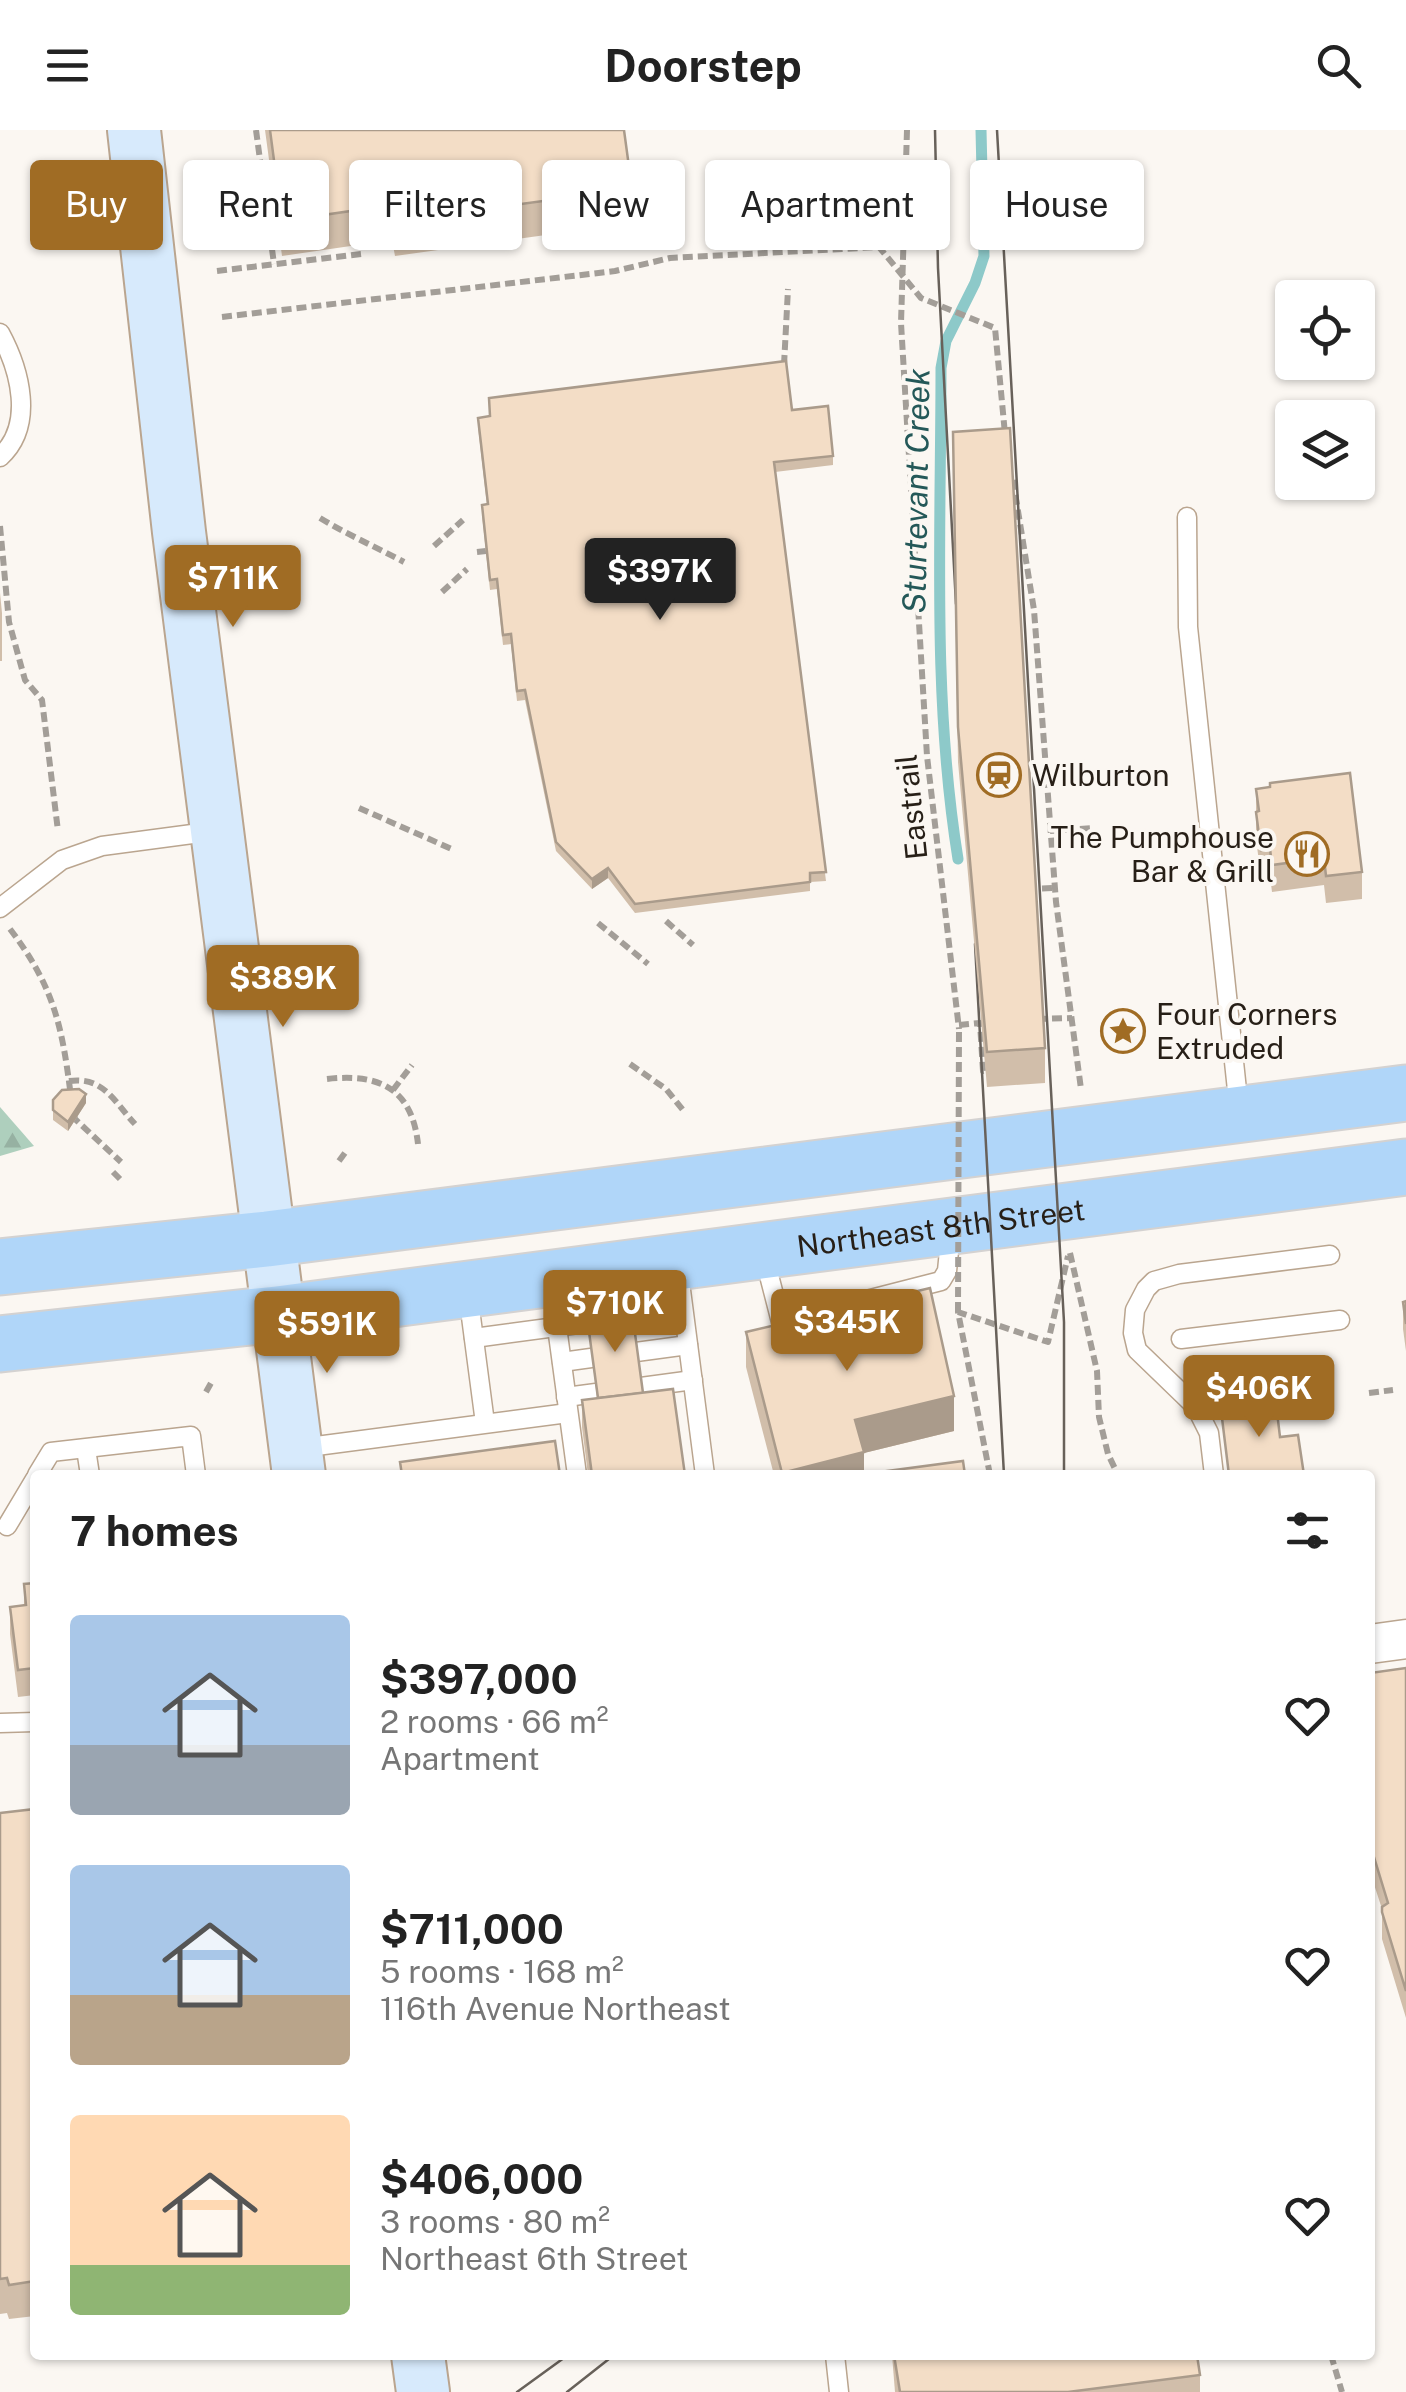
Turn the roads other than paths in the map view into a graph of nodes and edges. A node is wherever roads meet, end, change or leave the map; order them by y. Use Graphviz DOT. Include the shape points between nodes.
graph roads {
  1 [pos="134,130"];
  2 [pos="0,333"];
  3 [pos="0,457"];
  4 [pos="1187,517"];
  5 [pos="217,830"];
  6 [pos="0,908"];
  7 [pos="1406,1093"];
  8 [pos="1240,1114"];
  9 [pos="1406,1167"];
  10 [pos="952,1226"];
  11 [pos="267,1239"];
  12 [pos="763,1251"];
  13 [pos="1330,1255"];
  14 [pos="0,1267"];
  15 [pos="680,1286"];
  16 [pos="277,1314"];
  17 [pos="470,1314"];
  18 [pos="1340,1320"];
  19 [pos="557,1327"];
  20 [pos="1181,1339"];
  21 [pos="0,1344"];
  22 [pos="688,1346"];
  23 [pos="636,1352"];
  24 [pos="592,1358"];
  25 [pos="562,1362"];
  26 [pos="693,1380"];
  27 [pos="641,1387"];
  28 [pos="596,1393"];
  29 [pos="567,1404"];
  30 [pos="485,1424"];
  31 [pos="86,1449"];
  32 [pos="297,1462"];
  33 [pos="40,1470"];
  34 [pos="89,1470"];
  35 [pos="195,1470"];
  36 [pos="576,1470"];
  37 [pos="705,1470"];
  38 [pos="1213,1470"];
  39 [pos="30,1487"];
  40 [pos="7,1526"];
  41 [pos="1406,1640"];
  42 [pos="1375,1643"];
  43 [pos="30,1722"];
  44 [pos="0,1723"];
  45 [pos="419,2360"];
  46 [pos="835,2360"];
  47 [pos="423,2392"];
  48 [pos="840,2392"];
  1 -- 5 [label="main road"];
  2 -- 3 [label="lane" via="13,356 21,415"];
  4 -- 8 [label="lane" via="1188,627"];
  5 -- 6 [label="lane" via="102,846 62,860"];
  5 -- 11 [label="main road"];
  7 -- 8 [label="main road"];
  8 -- 11 [label="main road"];
  9 -- 10 [label="main road, Northeast 8th Street"];
  10 -- 12 [label="main road, Northeast 8th Street"];
  10 -- 12 [label="lane" via="940,1281 782,1322"];
  11 -- 14 [label="main road"];
  11 -- 16 [label="main road"];
  12 -- 15 [label="main road, Northeast 8th Street"];
  13 -- 38 [label="lane" via="1178,1274 1154,1281 1134,1310 1137,1350 1196,1407 1209,1432"];
  15 -- 17 [label="main road, Northeast 8th Street"];
  15 -- 19 [label="lane"];
  15 -- 22 [label="lane"];
  16 -- 17 [label="main road, Northeast 8th Street"];
  16 -- 21 [label="main road, Northeast 8th Street"];
  16 -- 32 [label="main road"];
  17 -- 19 [label="lane"];
  17 -- 30 [label="lane"];
  18 -- 20 [label="lane"];
  19 -- 25 [label="lane"];
  22 -- 23 [label="lane"];
  22 -- 26 [label="lane"];
  24 -- 25 [label="lane"];
  25 -- 29 [label="lane"];
  26 -- 27 [label="lane"];
  26 -- 37 [label="lane"];
  28 -- 29 [label="lane"];
  29 -- 30 [label="lane"];
  29 -- 36 [label="lane"];
  30 -- 32 [label="lane"];
  31 -- 33 [label="lane" via="50,1452"];
  31 -- 34 [label="lane"];
  31 -- 35 [label="lane" via="191,1436"];
  39 -- 40 [label="lane"];
  41 -- 42 [label="street"];
  43 -- 44 [label="lane"];
  45 -- 47 [label="main road"];
  46 -- 48 [label="lane"];
}
